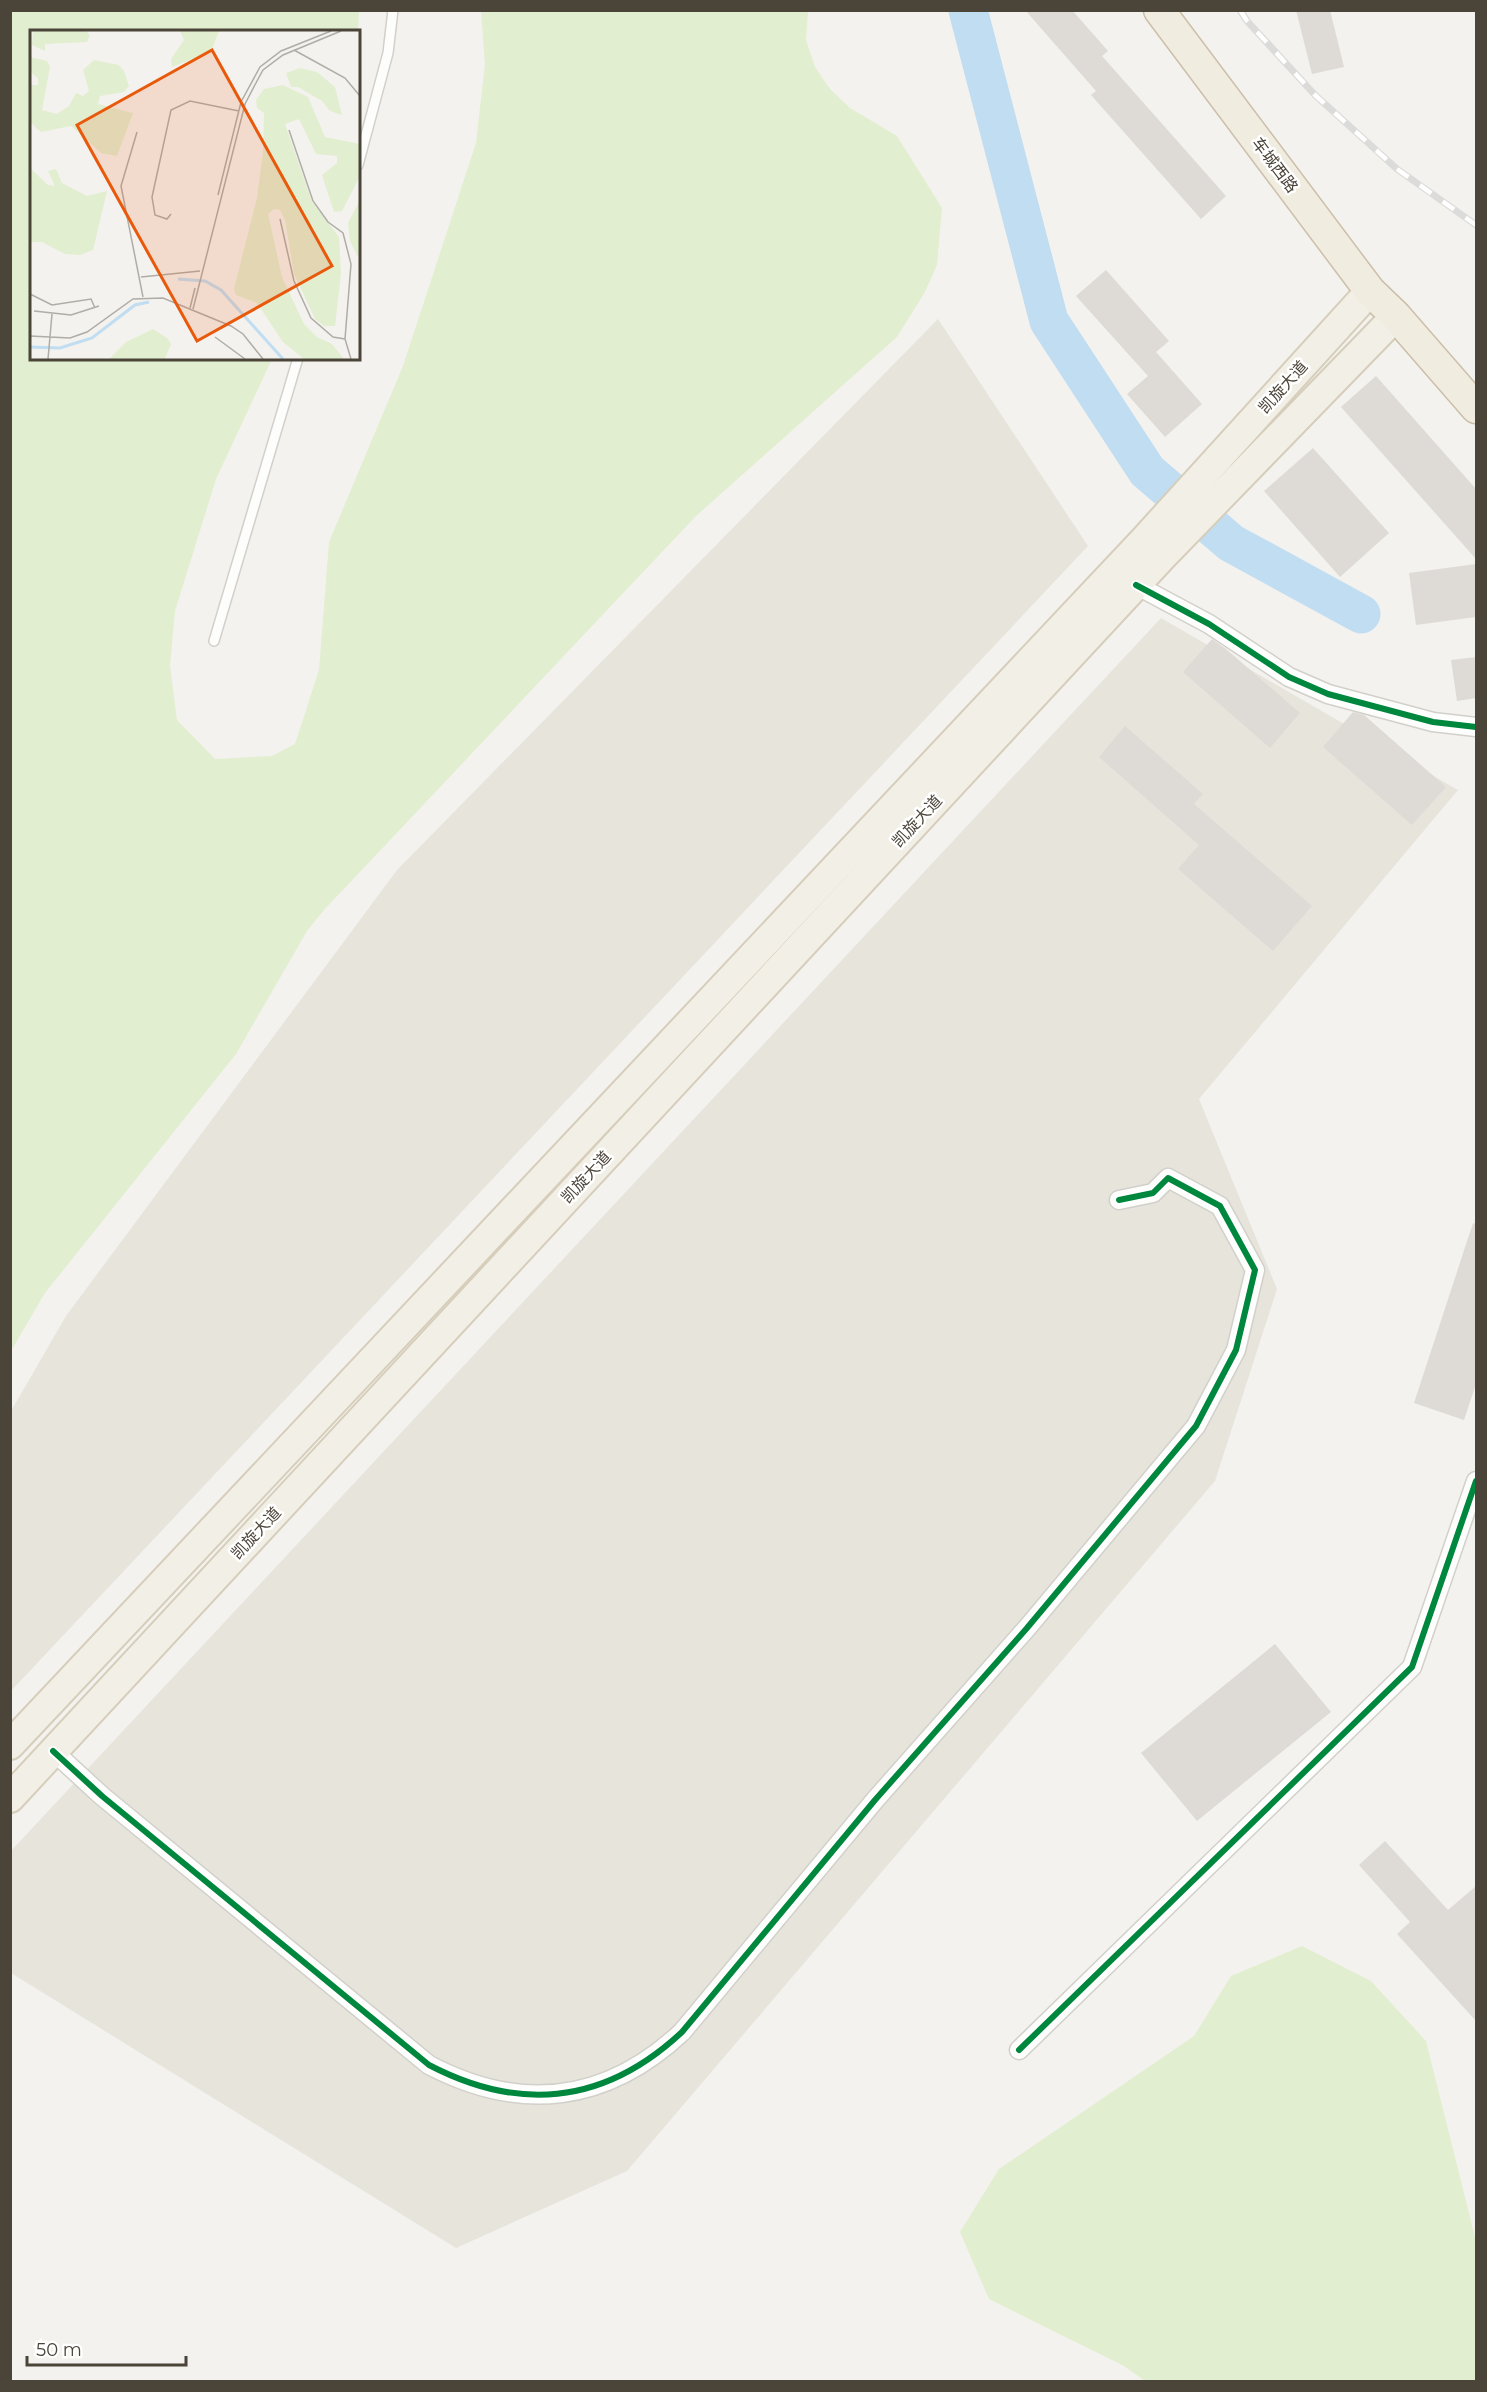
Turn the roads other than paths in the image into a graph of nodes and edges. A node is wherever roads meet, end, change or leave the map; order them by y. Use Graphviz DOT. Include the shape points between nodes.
graph roads {
  1 [pos="393,10"];
  2 [pos="1159,10"];
  3 [pos="360,158"];
  4 [pos="1370,291"];
  5 [pos="1396,316"];
  6 [pos="297,360"];
  7 [pos="1476,408"];
  8 [pos="1209,489"];
  9 [pos="1153,548"];
  10 [pos="1136,585"];
  11 [pos="213,641"];
  12 [pos="1476,727"];
  13 [pos="1119,1200"];
  14 [pos="1476,1481"];
  15 [pos="10,1745"];
  16 [pos="54,1751"];
  17 [pos="10,1798"];
  18 [pos="1019,2050"];
  1 -- 3 [label="lane" via="388,53"];
  2 -- 4 [label="highway, 车城西路"];
  4 -- 5 [label="highway, 车城西路"];
  4 -- 8 [label="main road, 凯旋大道"];
  5 -- 7 [label="highway, 车城西路"];
  5 -- 8 [label="main road, 凯旋大道"];
  6 -- 11 [label="lane"];
  8 -- 9 [label="main road"];
  9 -- 10 [label="main road, 凯旋大道"];
  9 -- 15 [label="main road, 凯旋大道"];
  10 -- 12 [label="street" via="1209,624 1289,676 1328,694 1433,722"];
  10 -- 16 [label="main road, 凯旋大道"];
  13 -- 16 [label="street" via="1153,1193 1168,1178 1220,1206 1255,1270 1236,1350 1196,1426 682,2032 624,2075 578,2090 528,2095 476,2086 429,2065 102,1796"];
  14 -- 18 [label="street" via="1412,1667"];
  16 -- 17 [label="main road, 凯旋大道"];
}
